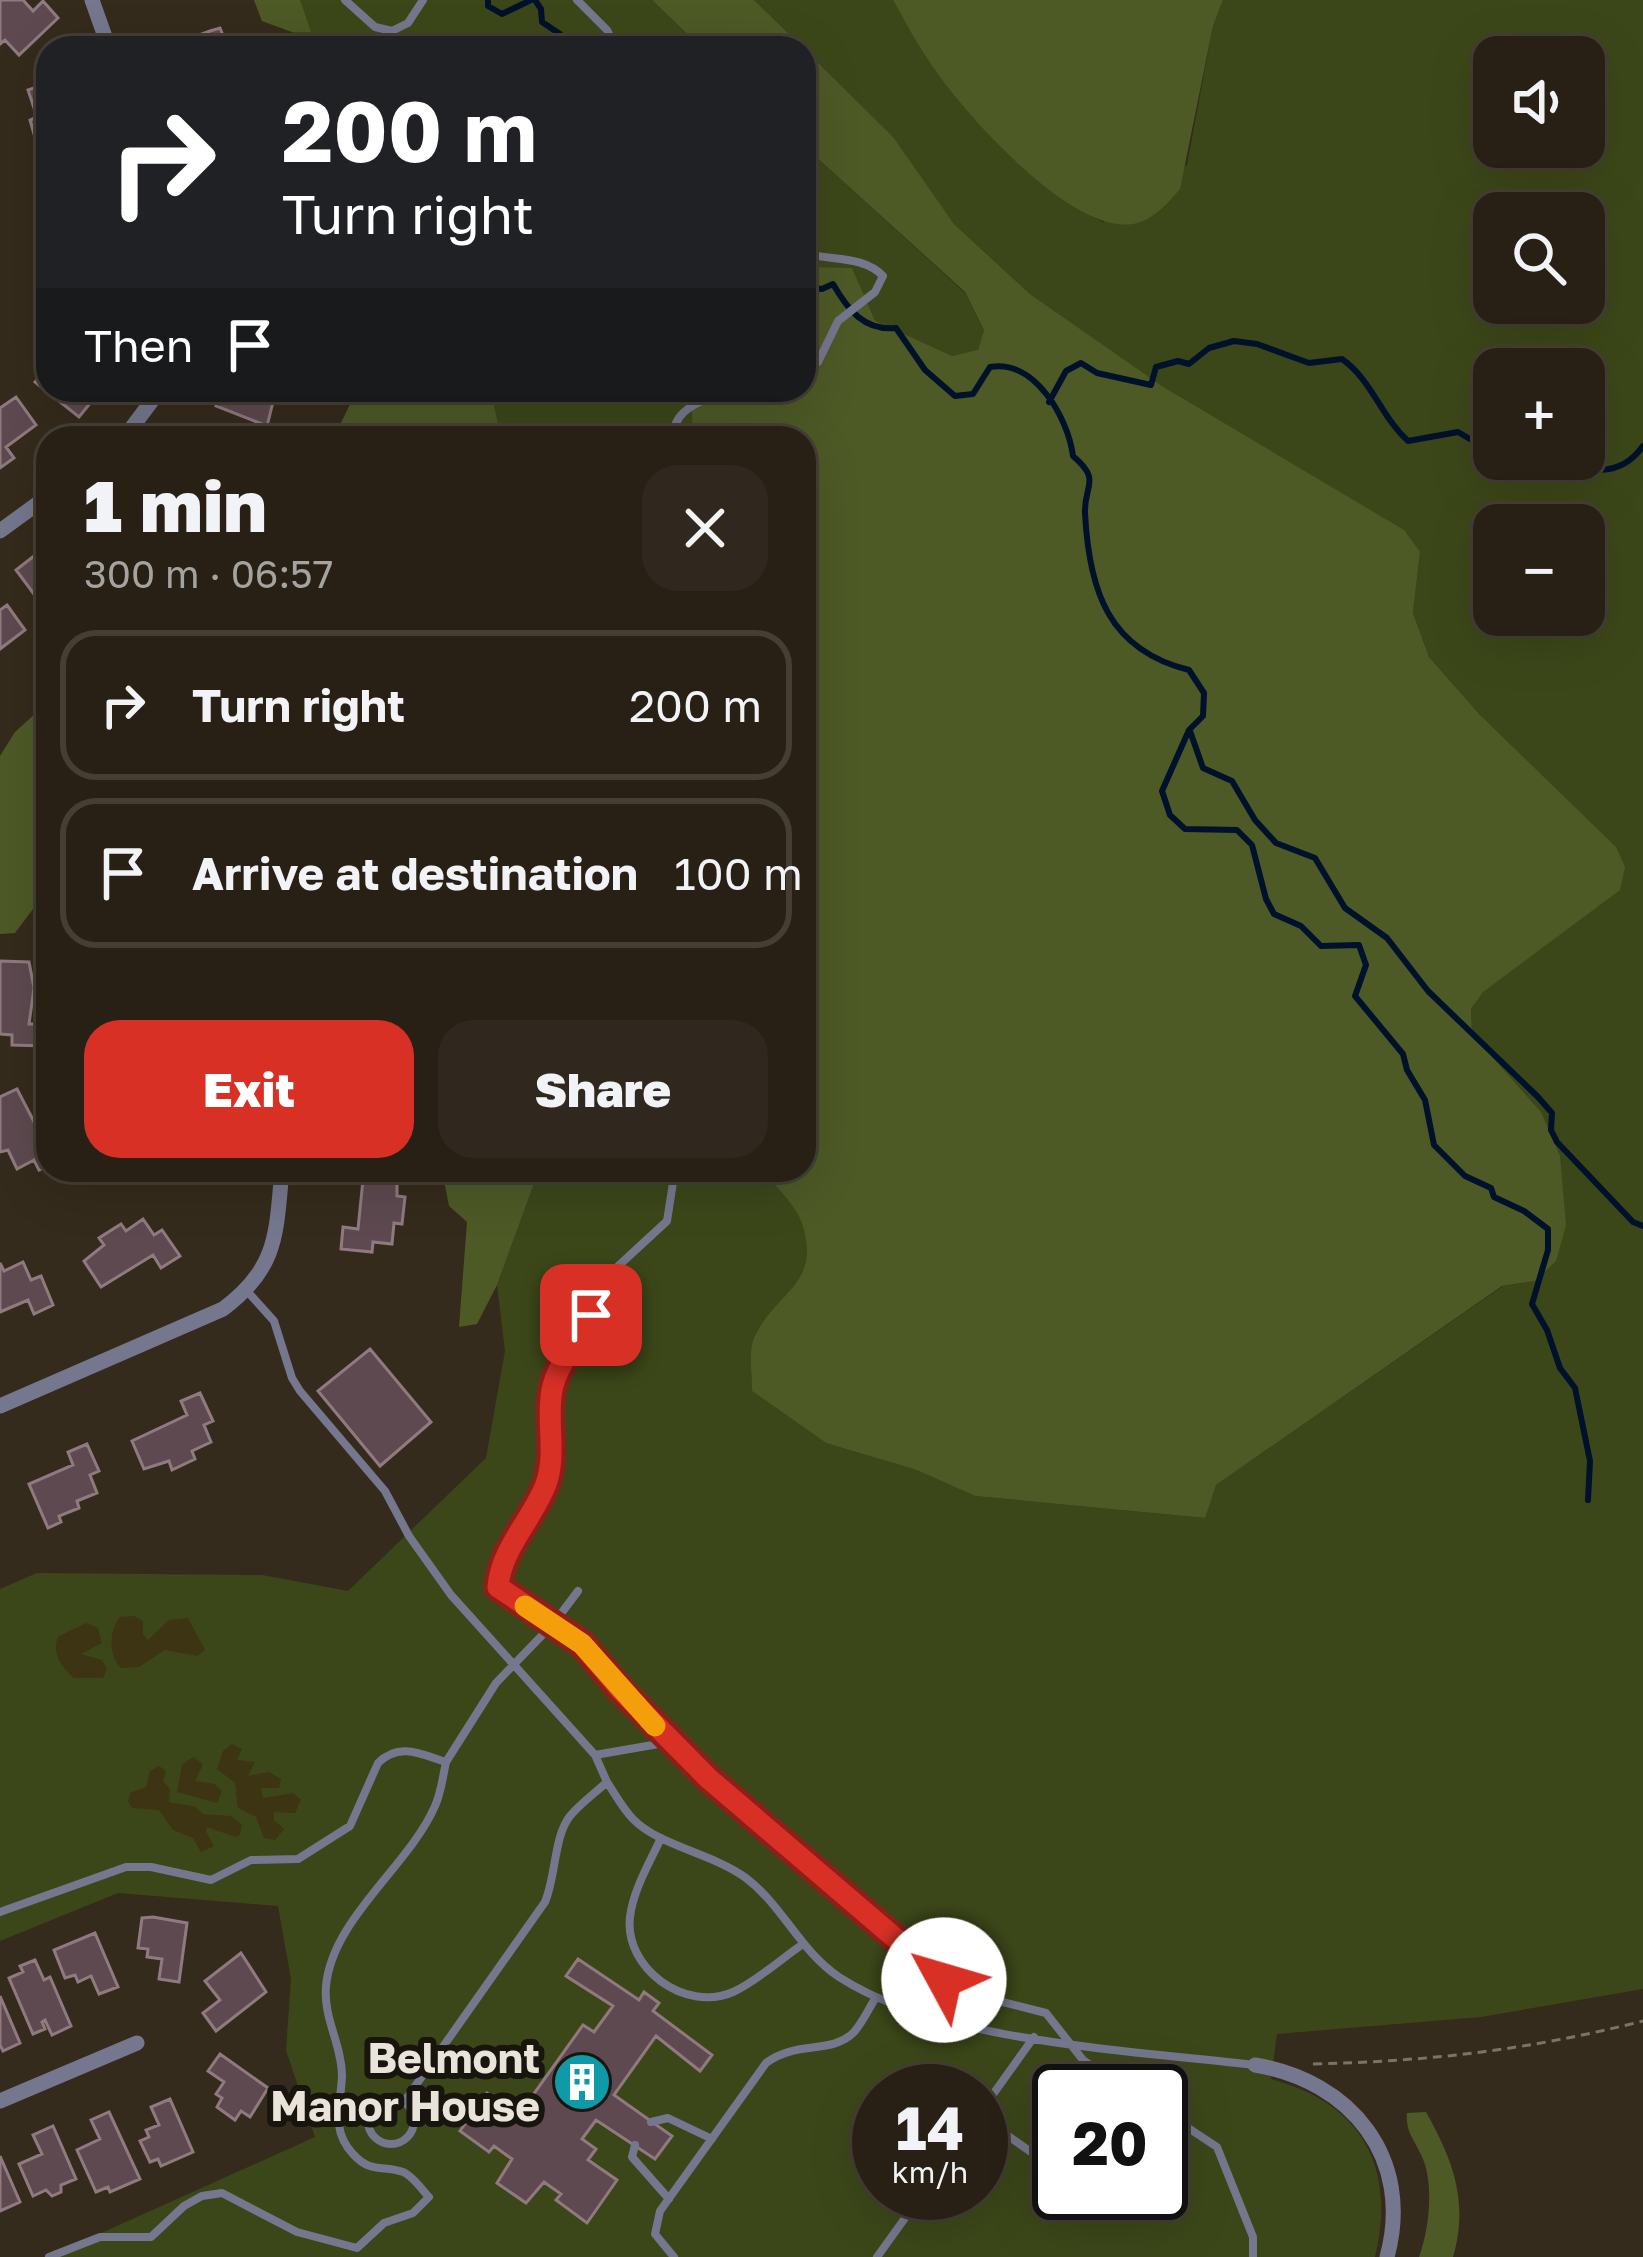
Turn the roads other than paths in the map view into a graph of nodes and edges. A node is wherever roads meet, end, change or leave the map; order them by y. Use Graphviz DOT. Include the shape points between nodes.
graph roads {
  1 [pos="92,0"];
  2 [pos="345,0"];
  3 [pos="423,0"];
  4 [pos="577,0"];
  5 [pos="105,36"];
  6 [pos="610,36"];
  7 [pos="816,254"];
  8 [pos="816,363"];
  9 [pos="701,402"];
  10 [pos="673,426"];
  11 [pos="36,505"];
  12 [pos="0,531"];
  13 [pos="281,1182"];
  14 [pos="672,1182"];
  15 [pos="247,1291"];
  16 [pos="0,1406"];
  17 [pos="578,1591"];
  18 [pos="554,1623"];
  19 [pos="512,1663"];
  20 [pos="672,1742"];
  21 [pos="595,1756"];
  22 [pos="446,1762"];
  23 [pos="607,1782"];
  24 [pos="661,1838"];
  25 [pos="0,1912"];
  26 [pos="803,1944"];
  27 [pos="875,2000"];
  28 [pos="1034,2037"];
  29 [pos="1070,2043"];
  30 [pos="137,2044"];
  31 [pos="1090,2064"];
  32 [pos="1255,2066"];
  33 [pos="1008,2075"];
  34 [pos="0,2102"];
  35 [pos="404,2102"];
  36 [pos="651,2122"];
  37 [pos="1188,2128"];
  38 [pos="1008,2135"];
  39 [pos="712,2139"];
  40 [pos="635,2145"];
  41 [pos="1031,2152"];
  42 [pos="669,2199"];
  43 [pos="904,2220"];
  44 [pos="50,2257"];
  45 [pos="674,2257"];
  46 [pos="877,2257"];
  47 [pos="1253,2257"];
  48 [pos="1387,2257"];
  1 -- 5 [label="street"];
  2 -- 3 [label="lane" via="375,27 392,31"];
  4 -- 6 [label="lane"];
  7 -- 8 [label="lane" via="882,272 880,284 838,321"];
  9 -- 10 [label="lane"];
  11 -- 12 [label="street"];
  13 -- 15 [label="street" via="275,1243"];
  14 -- 18 [label="lane" via="667,1221 615,1269 556,1373 549,1473 499,1577 498,1587"];
  15 -- 16 [label="street" via="223,1309"];
  15 -- 19 [label="lane" via="274,1322 300,1391"];
  17 -- 18 [label="lane"];
  18 -- 19 [label="lane"];
  18 -- 20 [label="lane"];
  19 -- 21 [label="lane"];
  19 -- 22 [label="lane"];
  20 -- 21 [label="lane"];
  20 -- 29 [label="lane" via="944,1980 1046,2014"];
  21 -- 23 [label="lane"];
  22 -- 25 [label="lane" via="411,1751 386,1755 350,1826 298,1859 251,1860 211,1880 126,1867"];
  22 -- 44 [label="lane" via="437,1804 336,1949 325,1989 345,2145 376,2169 404,2172 430,2198 357,2248 212,2193 151,2237 100,2237"];
  23 -- 24 [label="lane" via="633,1819"];
  23 -- 35 [label="lane" via="569,1817 545,1902"];
  24 -- 26 [label="lane" via="752,1882"];
  24 -- 26 [label="lane" via="630,1914 634,1946 656,1978 695,1996 731,1993"];
  26 -- 27 [label="lane"];
  27 -- 28 [label="lane"];
  27 -- 39 [label="lane" via="852,2034 833,2045 782,2051 766,2063"];
  28 -- 29 [label="lane"];
  28 -- 33 [label="lane"];
  29 -- 31 [label="lane"];
  29 -- 32 [label="lane"];
  30 -- 34 [label="street"];
  32 -- 48 [label="street" via="1307,2079 1366,2128 1393,2198"];
  35 -- 35 [label="lane" via="388,2098 371,2109 368,2124 379,2140 395,2144 410,2134 414,2119"];
  36 -- 39 [label="lane" via="668,2118"];
  37 -- 47 [label="lane" via="1217,2147 1253,2237"];
  38 -- 41 [label="lane"];
  39 -- 42 [label="lane"];
  40 -- 42 [label="lane" via="632,2157"];
  42 -- 45 [label="lane" via="655,2234"];
  43 -- 46 [label="lane"];
}
